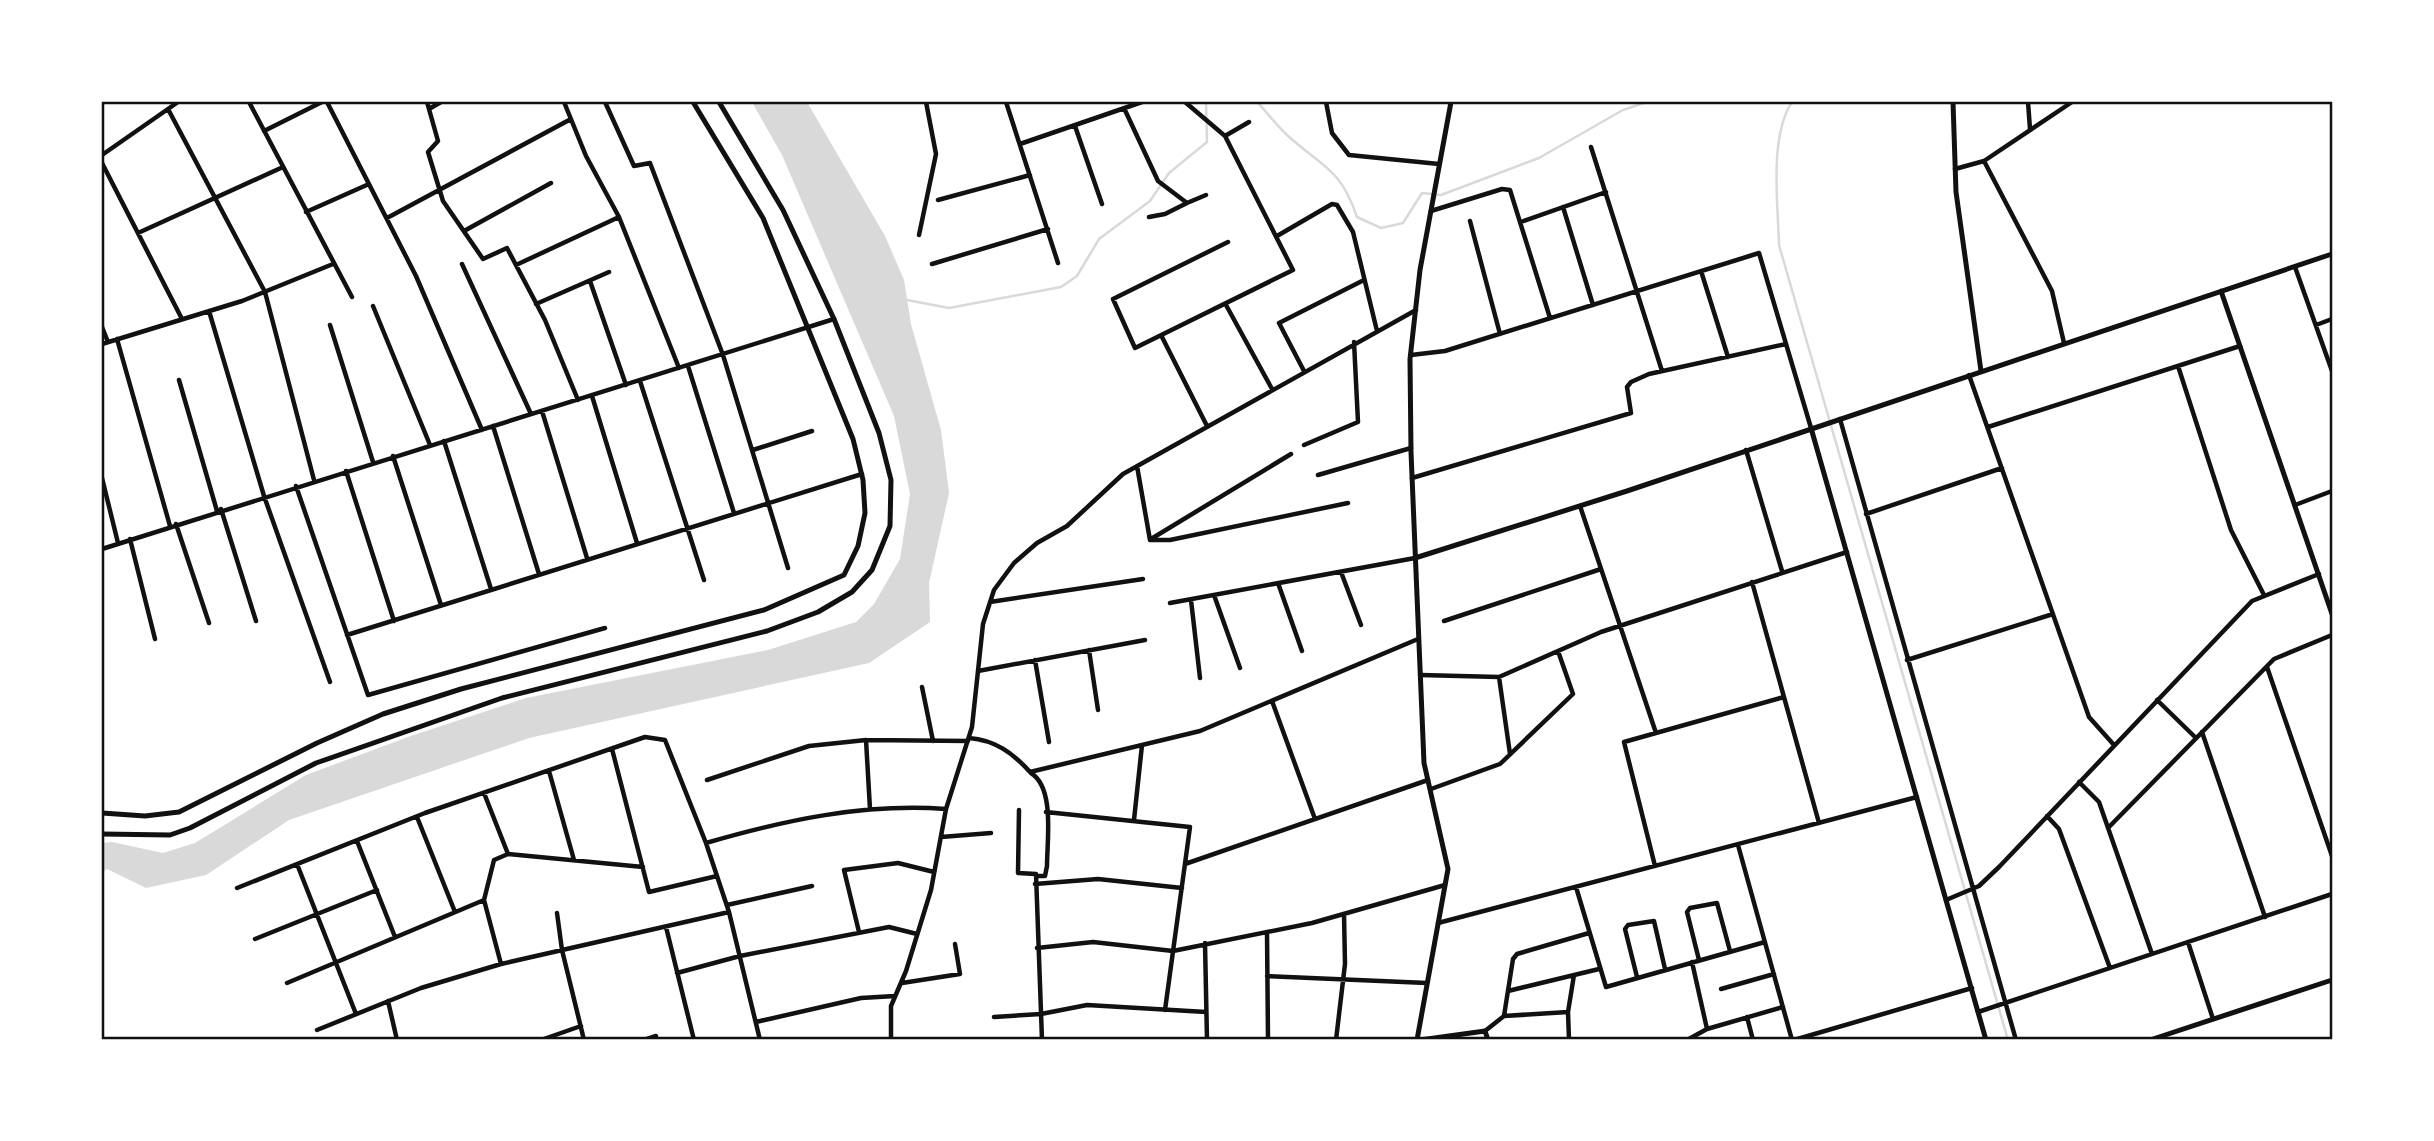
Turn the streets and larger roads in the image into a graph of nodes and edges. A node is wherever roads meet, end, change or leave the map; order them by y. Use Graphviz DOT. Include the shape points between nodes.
graph roads {
  1 [pos="178,102"];
  2 [pos="249,102"];
  3 [pos="324,102"];
  4 [pos="427,102"];
  5 [pos="441,102"];
  6 [pos="565,102"];
  7 [pos="605,102"];
  8 [pos="693,102"];
  9 [pos="719,102"];
  10 [pos="926,102"];
  11 [pos="1006,102"];
  12 [pos="1142,102"];
  13 [pos="1185,102"];
  14 [pos="1325,102"];
  15 [pos="1451,102"];
  16 [pos="1954,102"];
  17 [pos="2028,102"];
  18 [pos="2072,102"];
  19 [pos="1124,108"];
  20 [pos="168,109"];
  21 [pos="429,109"];
  22 [pos="571,118"];
  23 [pos="1249,122"];
  24 [pos="1075,127"];
  25 [pos="2030,129"];
  26 [pos="264,131"];
  27 [pos="1225,136"];
  28 [pos="1020,144"];
  29 [pos="1591,147"];
  30 [pos="102,155"];
  31 [pos="1984,161"];
  32 [pos="102,163"];
  33 [pos="1439,164"];
  34 [pos="283,167"];
  35 [pos="1955,169"];
  36 [pos="1030,175"];
  37 [pos="551,183"];
  38 [pos="369,184"];
  39 [pos="440,190"];
  40 [pos="1606,192"];
  41 [pos="1206,195"];
  42 [pos="216,198"];
  43 [pos="938,200"];
  44 [pos="1187,203"];
  45 [pos="1102,204"];
  46 [pos="1563,207"];
  47 [pos="1431,211"];
  48 [pos="306,212"];
  49 [pos="618,217"];
  50 [pos="1149,217"];
  51 [pos="387,218"];
  52 [pos="1470,220"];
  53 [pos="1521,222"];
  54 [pos="1048,229"];
  55 [pos="464,231"];
  56 [pos="138,233"];
  57 [pos="919,235"];
  58 [pos="1277,236"];
  59 [pos="1228,242"];
  60 [pos="2333,254"];
  61 [pos="1058,263"];
  62 [pos="333,264"];
  63 [pos="463,264"];
  64 [pos="932,264"];
  65 [pos="516,265"];
  66 [pos="2295,267"];
  67 [pos="1701,271"];
  68 [pos="609,272"];
  69 [pos="1364,280"];
  70 [pos="590,281"];
  71 [pos="1637,291"];
  72 [pos="2221,291"];
  73 [pos="265,292"];
  74 [pos="352,297"];
  75 [pos="536,304"];
  76 [pos="1226,305"];
  77 [pos="1593,305"];
  78 [pos="373,306"];
  79 [pos="1416,310"];
  80 [pos="209,311"];
  81 [pos="1550,318"];
  82 [pos="183,319"];
  83 [pos="834,319"];
  84 [pos="2333,319"];
  85 [pos="330,325"];
  86 [pos="2316,325"];
  87 [pos="102,327"];
  88 [pos="809,328"];
  89 [pos="1377,331"];
  90 [pos="1500,334"];
  91 [pos="1162,337"];
  92 [pos="117,339"];
  93 [pos="108,342"];
  94 [pos="1354,342"];
  95 [pos="2064,343"];
  96 [pos="102,344"];
  97 [pos="1786,344"];
  98 [pos="2241,346"];
  99 [pos="723,355"];
  100 [pos="1411,355"];
  101 [pos="1728,357"];
  102 [pos="688,366"];
  103 [pos="2178,366"];
  104 [pos="679,368"];
  105 [pos="2333,370"];
  106 [pos="1304,371"];
  107 [pos="1982,371"];
  108 [pos="1662,372"];
  109 [pos="1969,375"];
  110 [pos="179,380"];
  111 [pos="640,381"];
  112 [pos="626,385"];
  113 [pos="1272,389"];
  114 [pos="592,396"];
  115 [pos="578,400"];
  116 [pos="542,411"];
  117 [pos="531,414"];
  118 [pos="1837,419"];
  119 [pos="493,426"];
  120 [pos="1207,426"];
  121 [pos="1988,427"];
  122 [pos="1811,428"];
  123 [pos="482,430"];
  124 [pos="812,431"];
  125 [pos="444,441"];
  126 [pos="430,445"];
  127 [pos="1304,445"];
  128 [pos="1411,448"];
  129 [pos="753,450"];
  130 [pos="1746,450"];
  131 [pos="1291,454"];
  132 [pos="393,456"];
  133 [pos="373,463"];
  134 [pos="1137,466"];
  135 [pos="2002,468"];
  136 [pos="346,471"];
  137 [pos="862,474"];
  138 [pos="1318,475"];
  139 [pos="102,478"];
  140 [pos="1412,478"];
  141 [pos="314,480"];
  142 [pos="296,486"];
  143 [pos="2333,491"];
  144 [pos="264,496"];
  145 [pos="769,502"];
  146 [pos="1348,503"];
  147 [pos="2295,505"];
  148 [pos="1580,506"];
  149 [pos="219,510"];
  150 [pos="734,513"];
  151 [pos="1866,514"];
  152 [pos="176,524"];
  153 [pos="170,526"];
  154 [pos="686,528"];
  155 [pos="130,540"];
  156 [pos="1150,540"];
  157 [pos="118,543"];
  158 [pos="637,543"];
  159 [pos="102,549"];
  160 [pos="1847,552"];
  161 [pos="587,558"];
  162 [pos="1415,558"];
  163 [pos="788,568"];
  164 [pos="1601,569"];
  165 [pos="1341,572"];
  166 [pos="1782,572"];
  167 [pos="539,574"];
  168 [pos="2319,574"];
  169 [pos="1143,579"];
  170 [pos="704,580"];
  171 [pos="1752,582"];
  172 [pos="1278,583"];
  173 [pos="491,589"];
  174 [pos="1214,595"];
  175 [pos="2264,595"];
  176 [pos="1191,600"];
  177 [pos="990,602"];
  178 [pos="1170,603"];
  179 [pos="441,605"];
  180 [pos="2053,614"];
  181 [pos="2333,614"];
  182 [pos="256,621"];
  183 [pos="394,621"];
  184 [pos="1444,621"];
  185 [pos="209,623"];
  186 [pos="1361,625"];
  187 [pos="1620,626"];
  188 [pos="605,628"];
  189 [pos="347,635"];
  190 [pos="2333,635"];
  191 [pos="156,639"];
  192 [pos="1418,639"];
  193 [pos="1145,640"];
  194 [pos="1089,650"];
  195 [pos="1558,651"];
  196 [pos="1302,652"];
  197 [pos="1035,660"];
  198 [pos="1907,660"];
  199 [pos="2267,667"];
  200 [pos="1240,668"];
  201 [pos="978,671"];
  202 [pos="1420,675"];
  203 [pos="1499,677"];
  204 [pos="1200,678"];
  205 [pos="330,682"];
  206 [pos="922,687"];
  207 [pos="1784,697"];
  208 [pos="2157,700"];
  209 [pos="1272,701"];
  210 [pos="1098,710"];
  211 [pos="2202,732"];
  212 [pos="1656,733"];
  213 [pos="2196,738"];
  214 [pos="866,740"];
  215 [pos="968,740"];
  216 [pos="933,741"];
  217 [pos="1049,742"];
  218 [pos="1142,745"];
  219 [pos="2114,746"];
  220 [pos="612,749"];
  221 [pos="1510,755"];
  222 [pos="549,771"];
  223 [pos="1030,772"];
  224 [pos="707,780"];
  225 [pos="1428,780"];
  226 [pos="2079,782"];
  227 [pos="1430,789"];
  228 [pos="484,793"];
  229 [pos="1917,797"];
  230 [pos="870,809"];
  231 [pos="946,809"];
  232 [pos="1019,810"];
  233 [pos="1046,812"];
  234 [pos="102,813"];
  235 [pos="2047,816"];
  236 [pos="416,817"];
  237 [pos="1315,819"];
  238 [pos="1134,820"];
  239 [pos="1819,823"];
  240 [pos="2108,828"];
  241 [pos="991,833"];
  242 [pos="102,834"];
  243 [pos="941,837"];
  244 [pos="357,841"];
  245 [pos="706,843"];
  246 [pos="1738,845"];
  247 [pos="508,854"];
  248 [pos="2333,856"];
  249 [pos="574,860"];
  250 [pos="297,864"];
  251 [pos="1185,864"];
  252 [pos="1655,866"];
  253 [pos="643,867"];
  254 [pos="934,873"];
  255 [pos="717,876"];
  256 [pos="1036,876"];
  257 [pos="1035,884"];
  258 [pos="1445,885"];
  259 [pos="811,886"];
  260 [pos="1576,887"];
  261 [pos="237,888"];
  262 [pos="1182,888"];
  263 [pos="377,890"];
  264 [pos="1970,890"];
  265 [pos="2333,894"];
  266 [pos="484,900"];
  267 [pos="1946,900"];
  268 [pos="726,905"];
  269 [pos="455,912"];
  270 [pos="729,912"];
  271 [pos="557,913"];
  272 [pos="317,914"];
  273 [pos="1344,914"];
  274 [pos="2265,917"];
  275 [pos="1438,923"];
  276 [pos="666,927"];
  277 [pos="859,932"];
  278 [pos="1267,932"];
  279 [pos="1589,933"];
  280 [pos="917,934"];
  281 [pos="396,937"];
  282 [pos="255,939"];
  283 [pos="1765,942"];
  284 [pos="2188,942"];
  285 [pos="1205,943"];
  286 [pos="955,944"];
  287 [pos="1037,948"];
  288 [pos="562,950"];
  289 [pos="1173,951"];
  290 [pos="1730,951"];
  291 [pos="2152,954"];
  292 [pos="740,956"];
  293 [pos="1699,960"];
  294 [pos="336,962"];
  295 [pos="1692,962"];
  296 [pos="501,964"];
  297 [pos="2110,968"];
  298 [pos="1599,969"];
  299 [pos="1665,969"];
  300 [pos="677,973"];
  301 [pos="1774,974"];
  302 [pos="1574,975"];
  303 [pos="1267,976"];
  304 [pos="1636,977"];
  305 [pos="1343,979"];
  306 [pos="2333,980"];
  307 [pos="287,983"];
  308 [pos="901,983"];
  309 [pos="1427,983"];
  310 [pos="1972,988"];
  311 [pos="1721,989"];
  312 [pos="1508,991"];
  313 [pos="895,996"];
  314 [pos="388,1001"];
  315 [pos="2003,1003"];
  316 [pos="1783,1007"];
  317 [pos="1165,1010"];
  318 [pos="1206,1012"];
  319 [pos="1568,1012"];
  320 [pos="1978,1012"];
  321 [pos="356,1014"];
  322 [pos="1041,1014"];
  323 [pos="1504,1016"];
  324 [pos="994,1017"];
  325 [pos="1747,1017"];
  326 [pos="2213,1019"];
  327 [pos="756,1022"];
  328 [pos="582,1026"];
  329 [pos="1707,1029"];
  330 [pos="317,1030"];
  331 [pos="1485,1031"];
  332 [pos="2176,1031"];
  333 [pos="656,1036"];
  334 [pos="396,1039"];
  335 [pos="541,1040"];
  336 [pos="584,1040"];
  337 [pos="644,1040"];
  338 [pos="694,1040"];
  339 [pos="760,1040"];
  340 [pos="891,1040"];
  341 [pos="1042,1040"];
  342 [pos="1207,1040"];
  343 [pos="1268,1040"];
  344 [pos="1336,1040"];
  345 [pos="1418,1040"];
  346 [pos="1489,1040"];
  347 [pos="1569,1040"];
  348 [pos="1688,1040"];
  349 [pos="1753,1040"];
  350 [pos="1793,1040"];
  351 [pos="1986,1040"];
  352 [pos="2016,1040"];
  353 [pos="2150,1040"];
  354 [pos="2179,1040"];
  1 -- 20 [label="street"];
  2 -- 26 [label="street"];
  3 -- 26 [label="street"];
  3 -- 38 [label="street"];
  4 -- 21 [label="street"];
  5 -- 21 [label="street"];
  6 -- 22 [label="street"];
  7 -- 99 [label="street" via="634,166 650,163"];
  8 -- 88 [label="street" via="763,218"];
  9 -- 83 [label="street" via="783,210"];
  10 -- 57 [label="street" via="936,154"];
  11 -- 28 [label="street"];
  12 -- 19 [label="street"];
  13 -- 27 [label="street"];
  14 -- 33 [label="street" via="1332,134 1349,155"];
  15 -- 33 [label="street"];
  16 -- 35 [label="street"];
  17 -- 25 [label="street"];
  18 -- 25 [label="street"];
  19 -- 24 [label="street"];
  19 -- 44 [label="street" via="1158,181"];
  20 -- 30 [label="street"];
  20 -- 42 [label="street"];
  21 -- 39 [label="street" via="438,141 428,152"];
  22 -- 39 [label="street"];
  22 -- 49 [label="street"];
  23 -- 27 [label="street"];
  24 -- 28 [label="street"];
  24 -- 45 [label="street"];
  25 -- 31 [label="street"];
  26 -- 34 [label="street"];
  27 -- 58 [label="street"];
  28 -- 36 [label="street"];
  29 -- 40 [label="street"];
  31 -- 35 [label="street"];
  31 -- 95 [label="street" via="2052,291"];
  32 -- 56 [label="street"];
  33 -- 47 [label="street"];
  34 -- 42 [label="street"];
  34 -- 48 [label="street"];
  35 -- 107 [label="street"];
  36 -- 43 [label="street"];
  36 -- 54 [label="street"];
  37 -- 55 [label="street"];
  38 -- 48 [label="street"];
  38 -- 51 [label="street"];
  39 -- 51 [label="street"];
  39 -- 55 [label="street"];
  40 -- 46 [label="street"];
  40 -- 71 [label="street"];
  41 -- 44 [label="street"];
  42 -- 56 [label="street"];
  42 -- 73 [label="street"];
  44 -- 50 [label="street"];
  46 -- 53 [label="street"];
  46 -- 77 [label="street"];
  47 -- 53 [label="street" via="1506,189 1514,195"];
  47 -- 79 [label="street"];
  48 -- 62 [label="street"];
  49 -- 65 [label="street"];
  49 -- 104 [label="street"];
  51 -- 123 [label="street"];
  52 -- 90 [label="street"];
  53 -- 81 [label="street"];
  54 -- 61 [label="street"];
  54 -- 64 [label="street"];
  55 -- 65 [label="street" via="484,260 506,248"];
  56 -- 82 [label="street"];
  58 -- 69 [label="street" via="1336,204 1353,232"];
  58 -- 76 [label="street" via="1292,272"];
  59 -- 91 [label="street" via="1113,299 1135,348"];
  60 -- 66 [label="street"];
  62 -- 73 [label="street"];
  62 -- 74 [label="street"];
  63 -- 117 [label="street"];
  65 -- 75 [label="street"];
  66 -- 72 [label="street"];
  66 -- 86 [label="street"];
  67 -- 71 [label="street"];
  67 -- 97 [label="street" via="1759,253"];
  67 -- 101 [label="street"];
  68 -- 70 [label="street"];
  69 -- 89 [label="street"];
  69 -- 106 [label="street" via="1279,324"];
  70 -- 75 [label="street"];
  70 -- 112 [label="street"];
  71 -- 77 [label="street"];
  71 -- 108 [label="street"];
  72 -- 95 [label="street"];
  72 -- 98 [label="street"];
  73 -- 80 [label="street"];
  73 -- 141 [label="street"];
  75 -- 115 [label="street"];
  76 -- 91 [label="street"];
  76 -- 113 [label="street"];
  77 -- 81 [label="street"];
  78 -- 126 [label="street"];
  79 -- 89 [label="street"];
  79 -- 100 [label="street"];
  80 -- 82 [label="street"];
  80 -- 144 [label="street"];
  81 -- 90 [label="street"];
  82 -- 92 [label="street"];
  83 -- 88 [label="street"];
  83 -- 242 [label="street" via="879,433 891,480 890,526 872,570 852,592 818,612 767,631 502,698 316,763 170,835"];
  84 -- 86 [label="street"];
  85 -- 133 [label="street"];
  86 -- 105 [label="street"];
  87 -- 93 [label="street"];
  88 -- 99 [label="street"];
  88 -- 137 [label="street"];
  89 -- 94 [label="street"];
  90 -- 100 [label="street" via="1445,351"];
  91 -- 120 [label="street"];
  92 -- 93 [label="street"];
  92 -- 153 [label="street"];
  93 -- 96 [label="street"];
  94 -- 106 [label="street"];
  94 -- 127 [label="street" via="1358,422"];
  95 -- 107 [label="street"];
  97 -- 101 [label="street"];
  97 -- 122 [label="street"];
  98 -- 103 [label="street"];
  98 -- 147 [label="street"];
  99 -- 102 [label="street"];
  99 -- 129 [label="street"];
  100 -- 128 [label="street"];
  101 -- 108 [label="street"];
  102 -- 104 [label="street"];
  102 -- 150 [label="street"];
  103 -- 121 [label="street"];
  103 -- 175 [label="street" via="2231,530"];
  104 -- 111 [label="street"];
  106 -- 113 [label="street"];
  107 -- 109 [label="street"];
  108 -- 140 [label="street" via="1627,387 1630,413"];
  109 -- 118 [label="street"];
  109 -- 121 [label="street"];
  110 -- 149 [label="street"];
  111 -- 112 [label="street"];
  111 -- 154 [label="street"];
  112 -- 114 [label="street"];
  113 -- 120 [label="street"];
  114 -- 115 [label="street"];
  114 -- 158 [label="street"];
  115 -- 116 [label="street"];
  116 -- 117 [label="street"];
  116 -- 161 [label="street"];
  117 -- 119 [label="street"];
  118 -- 122 [label="street"];
  118 -- 151 [label="street"];
  119 -- 123 [label="street"];
  119 -- 167 [label="street"];
  120 -- 134 [label="street"];
  121 -- 135 [label="street"];
  122 -- 130 [label="street"];
  122 -- 160 [label="street"];
  123 -- 125 [label="street"];
  124 -- 129 [label="street"];
  125 -- 126 [label="street"];
  125 -- 173 [label="street"];
  126 -- 132 [label="street"];
  128 -- 138 [label="street"];
  128 -- 140 [label="street"];
  129 -- 145 [label="street"];
  130 -- 148 [label="street"];
  130 -- 166 [label="street"];
  131 -- 156 [label="street"];
  132 -- 133 [label="street"];
  132 -- 179 [label="street"];
  133 -- 136 [label="street"];
  134 -- 156 [label="street"];
  134 -- 177 [label="street" via="1103,490 1067,526 1014,563"];
  135 -- 151 [label="street"];
  135 -- 180 [label="street"];
  136 -- 141 [label="street"];
  136 -- 183 [label="street"];
  137 -- 145 [label="street"];
  137 -- 234 [label="street" via="865,513 858,547 844,575 804,594 764,610 383,714 179,812 145,816"];
  139 -- 157 [label="street"];
  140 -- 162 [label="street"];
  141 -- 142 [label="street"];
  142 -- 144 [label="street"];
  142 -- 189 [label="street"];
  143 -- 147 [label="street"];
  144 -- 149 [label="street"];
  144 -- 205 [label="street"];
  145 -- 150 [label="street"];
  145 -- 163 [label="street"];
  146 -- 156 [label="street" via="1184,538"];
  147 -- 168 [label="street"];
  148 -- 162 [label="street"];
  148 -- 164 [label="street"];
  149 -- 152 [label="street"];
  149 -- 182 [label="street"];
  150 -- 154 [label="street"];
  151 -- 198 [label="street"];
  152 -- 153 [label="street"];
  152 -- 185 [label="street"];
  153 -- 155 [label="street"];
  154 -- 158 [label="street"];
  154 -- 170 [label="street"];
  155 -- 157 [label="street"];
  155 -- 191 [label="street"];
  157 -- 159 [label="street"];
  158 -- 161 [label="street"];
  160 -- 166 [label="street"];
  160 -- 229 [label="street"];
  161 -- 167 [label="street"];
  162 -- 165 [label="street"];
  162 -- 192 [label="street"];
  164 -- 184 [label="street"];
  164 -- 187 [label="street"];
  165 -- 172 [label="street"];
  165 -- 186 [label="street"];
  166 -- 171 [label="street"];
  167 -- 173 [label="street"];
  168 -- 175 [label="street"];
  168 -- 181 [label="street"];
  169 -- 177 [label="street"];
  171 -- 187 [label="street"];
  171 -- 207 [label="street"];
  172 -- 174 [label="street"];
  172 -- 196 [label="street"];
  173 -- 179 [label="street"];
  174 -- 176 [label="street"];
  174 -- 200 [label="street"];
  175 -- 208 [label="street" via="2252,601"];
  176 -- 178 [label="street"];
  176 -- 204 [label="street"];
  177 -- 201 [label="street"];
  179 -- 183 [label="street"];
  180 -- 198 [label="street"];
  180 -- 219 [label="street" via="2089,718"];
  183 -- 189 [label="street"];
  187 -- 195 [label="street"];
  187 -- 212 [label="street"];
  188 -- 189 [label="street" via="368,695"];
  190 -- 199 [label="street" via="2274,659"];
  192 -- 202 [label="street"];
  192 -- 209 [label="street"];
  193 -- 194 [label="street"];
  194 -- 197 [label="street"];
  194 -- 210 [label="street"];
  195 -- 203 [label="street"];
  195 -- 221 [label="street" via="1573,695"];
  197 -- 201 [label="street"];
  197 -- 217 [label="street"];
  198 -- 264 [label="street"];
  199 -- 211 [label="street"];
  199 -- 248 [label="street"];
  201 -- 215 [label="street"];
  202 -- 203 [label="street"];
  202 -- 225 [label="street"];
  203 -- 221 [label="street"];
  206 -- 216 [label="street"];
  207 -- 212 [label="street"];
  207 -- 239 [label="street"];
  208 -- 213 [label="street"];
  208 -- 219 [label="street"];
  209 -- 218 [label="street" via="1200,731"];
  209 -- 237 [label="street"];
  211 -- 213 [label="street"];
  211 -- 274 [label="street"];
  212 -- 252 [label="street" via="1624,742"];
  213 -- 240 [label="street"];
  214 -- 216 [label="street"];
  214 -- 224 [label="street" via="809,746"];
  214 -- 230 [label="street"];
  215 -- 216 [label="street"];
  215 -- 223 [label="street" via="985,739 1015,755"];
  215 -- 231 [label="street"];
  218 -- 223 [label="street"];
  218 -- 238 [label="street"];
  219 -- 226 [label="street"];
  220 -- 222 [label="street"];
  220 -- 245 [label="street" via="645,737 665,740"];
  220 -- 253 [label="street"];
  221 -- 227 [label="street" via="1500,764"];
  222 -- 228 [label="street"];
  222 -- 249 [label="street"];
  223 -- 233 [label="street" via="1046,791"];
  225 -- 227 [label="street"];
  225 -- 237 [label="street"];
  226 -- 235 [label="street"];
  226 -- 240 [label="street" via="2099,802"];
  227 -- 258 [label="street" via="1445,844"];
  228 -- 236 [label="street"];
  228 -- 247 [label="street"];
  229 -- 239 [label="street"];
  229 -- 267 [label="street"];
  230 -- 231 [label="street"];
  230 -- 245 [label="street"];
  231 -- 243 [label="street"];
  232 -- 256 [label="street" via="1018,873"];
  233 -- 238 [label="street"];
  233 -- 256 [label="street" via="1045,876"];
  235 -- 264 [label="street" via="1999,867"];
  235 -- 297 [label="street" via="2059,829"];
  236 -- 244 [label="street"];
  236 -- 269 [label="street"];
  237 -- 251 [label="street"];
  238 -- 251 [label="street" via="1190,827"];
  239 -- 246 [label="street"];
  240 -- 291 [label="street"];
  241 -- 243 [label="street"];
  243 -- 254 [label="street"];
  244 -- 250 [label="street"];
  244 -- 263 [label="street"];
  245 -- 255 [label="street"];
  246 -- 252 [label="street"];
  246 -- 283 [label="street"];
  247 -- 249 [label="street"];
  247 -- 266 [label="street" via="494,860"];
  249 -- 253 [label="street"];
  250 -- 261 [label="street"];
  250 -- 272 [label="street"];
  251 -- 262 [label="street"];
  252 -- 260 [label="street"];
  253 -- 255 [label="street" via="649,892"];
  254 -- 277 [label="street" via="898,863 844,870"];
  254 -- 280 [label="street"];
  255 -- 268 [label="street"];
  256 -- 257 [label="street"];
  257 -- 262 [label="street" via="1098,879"];
  257 -- 287 [label="street"];
  258 -- 273 [label="street"];
  258 -- 275 [label="street"];
  259 -- 268 [label="street"];
  260 -- 275 [label="street"];
  260 -- 279 [label="street"];
  262 -- 289 [label="street"];
  263 -- 272 [label="street"];
  263 -- 281 [label="street"];
  264 -- 267 [label="street"];
  264 -- 315 [label="street"];
  265 -- 274 [label="street"];
  266 -- 269 [label="street"];
  266 -- 296 [label="street"];
  267 -- 310 [label="street"];
  268 -- 270 [label="street"];
  269 -- 281 [label="street"];
  270 -- 276 [label="street"];
  270 -- 292 [label="street"];
  271 -- 288 [label="street"];
  272 -- 282 [label="street"];
  272 -- 294 [label="street"];
  273 -- 278 [label="street"];
  273 -- 305 [label="street"];
  274 -- 284 [label="street"];
  275 -- 309 [label="street"];
  276 -- 288 [label="street"];
  276 -- 300 [label="street"];
  277 -- 280 [label="street" via="889,927"];
  277 -- 292 [label="street"];
  278 -- 285 [label="street"];
  278 -- 303 [label="street"];
  279 -- 298 [label="street"];
  279 -- 312 [label="street" via="1517,954"];
  280 -- 308 [label="street"];
  281 -- 294 [label="street"];
  283 -- 290 [label="street"];
  283 -- 301 [label="street"];
  284 -- 291 [label="street"];
  284 -- 326 [label="street"];
  285 -- 289 [label="street"];
  285 -- 318 [label="street"];
  286 -- 308 [label="street" via="960,974"];
  287 -- 289 [label="street" via="1093,942"];
  287 -- 322 [label="street"];
  288 -- 296 [label="street"];
  288 -- 328 [label="street"];
  289 -- 317 [label="street"];
  290 -- 293 [label="street"];
  290 -- 293 [label="street" via="1717,904 1690,908 1687,912"];
  291 -- 297 [label="street"];
  292 -- 300 [label="street"];
  292 -- 327 [label="street"];
  293 -- 295 [label="street"];
  294 -- 307 [label="street"];
  294 -- 321 [label="street"];
  295 -- 299 [label="street"];
  295 -- 329 [label="street"];
  296 -- 314 [label="street"];
  297 -- 315 [label="street"];
  298 -- 302 [label="street"];
  298 -- 304 [label="street" via="1606,987"];
  299 -- 304 [label="street"];
  299 -- 304 [label="street" via="1654,921 1628,925 1625,929"];
  300 -- 338 [label="street"];
  301 -- 311 [label="street"];
  301 -- 316 [label="street"];
  302 -- 312 [label="street"];
  302 -- 319 [label="street"];
  303 -- 305 [label="street"];
  303 -- 343 [label="street"];
  305 -- 309 [label="street"];
  305 -- 344 [label="street"];
  306 -- 326 [label="street"];
  308 -- 313 [label="street"];
  309 -- 345 [label="street"];
  310 -- 320 [label="street"];
  310 -- 350 [label="street"];
  312 -- 323 [label="street"];
  313 -- 327 [label="street" via="861,998"];
  313 -- 340 [label="street"];
  314 -- 321 [label="street"];
  314 -- 334 [label="street"];
  315 -- 320 [label="street"];
  315 -- 352 [label="street"];
  316 -- 325 [label="street"];
  316 -- 350 [label="street"];
  317 -- 318 [label="street"];
  317 -- 322 [label="street" via="1087,1005"];
  318 -- 342 [label="street"];
  319 -- 323 [label="street"];
  319 -- 347 [label="street"];
  320 -- 351 [label="street"];
  321 -- 330 [label="street"];
  322 -- 324 [label="street"];
  322 -- 341 [label="street"];
  323 -- 331 [label="street"];
  325 -- 329 [label="street"];
  325 -- 349 [label="street"];
  326 -- 332 [label="street"];
  327 -- 339 [label="street"];
  328 -- 335 [label="street"];
  328 -- 336 [label="street"];
  329 -- 348 [label="street"];
  331 -- 345 [label="street"];
  331 -- 346 [label="street"];
  332 -- 353 [label="street"];
  332 -- 354 [label="street"];
  333 -- 337 [label="street"];
}
